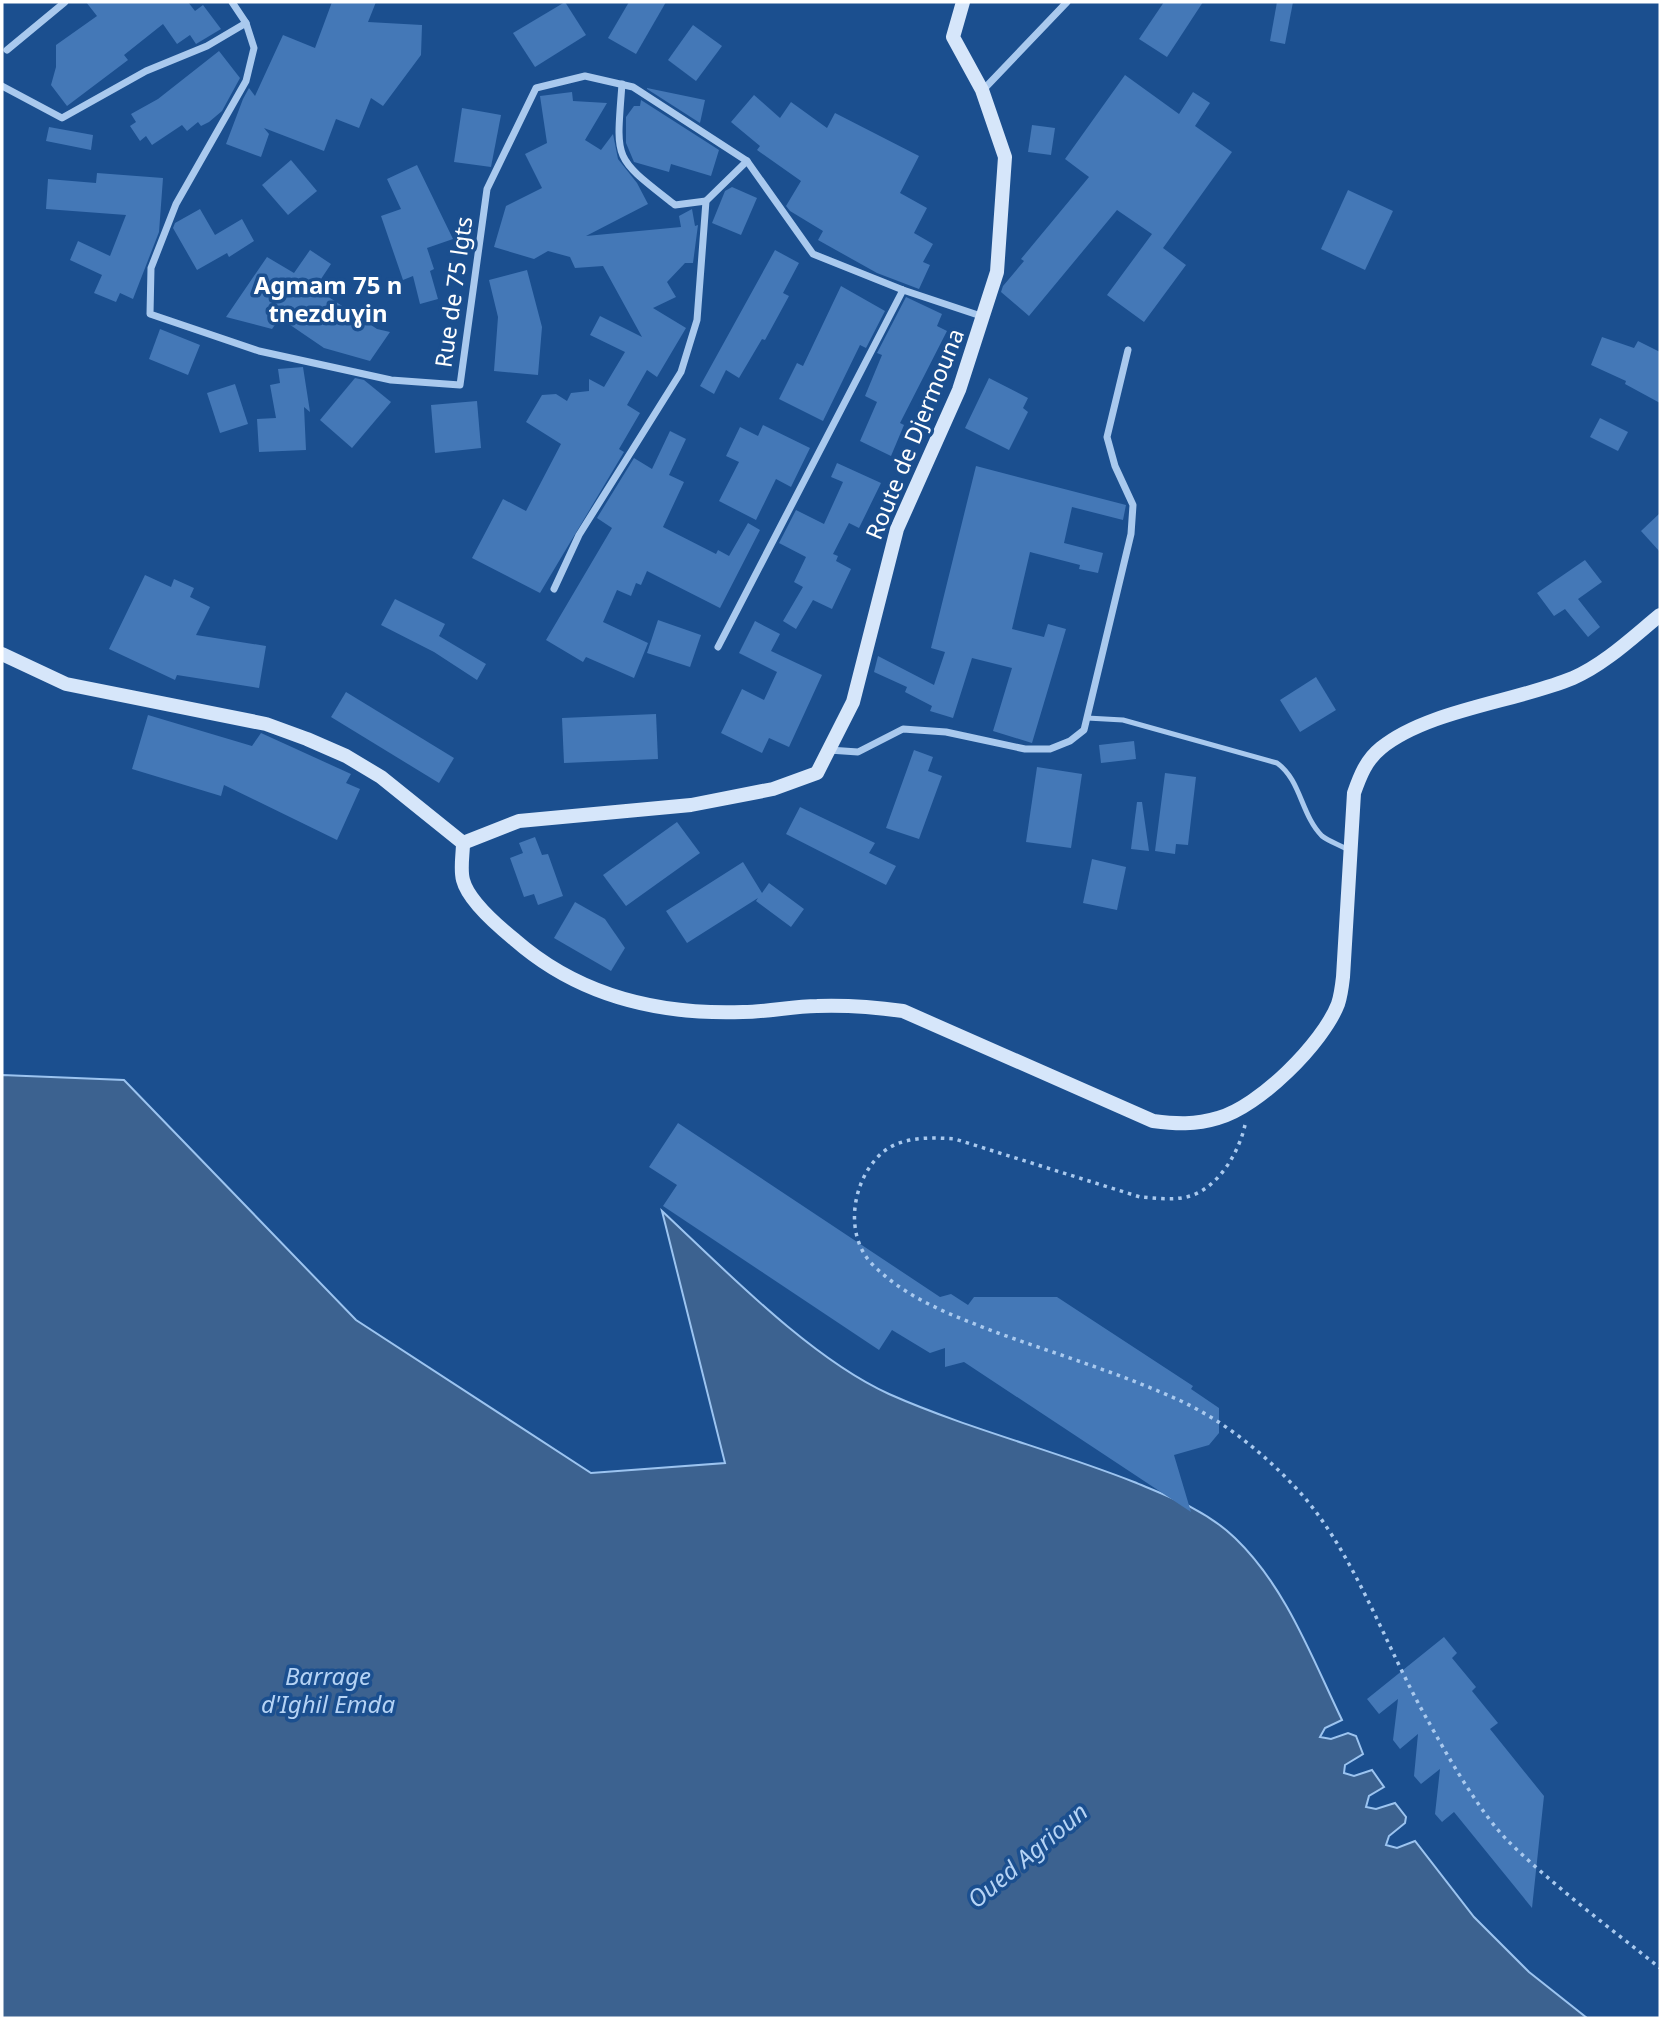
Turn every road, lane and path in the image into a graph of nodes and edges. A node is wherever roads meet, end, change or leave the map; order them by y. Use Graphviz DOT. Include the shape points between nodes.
graph roads {
  1 [pos="65,2"];
  2 [pos="232,2"];
  3 [pos="963,2"];
  4 [pos="1067,2"];
  5 [pos="246,23"];
  6 [pos="7,50"];
  7 [pos="622,84"];
  8 [pos="2,86"];
  9 [pos="982,90"];
  10 [pos="747,161"];
  11 [pos="706,201"];
  12 [pos="903,290"];
  13 [pos="985,317"];
  14 [pos="1128,350"];
  15 [pos="554,589"];
  16 [pos="1660,615"];
  17 [pos="718,647"];
  18 [pos="2,654"];
  19 [pos="1087,718"];
  20 [pos="829,750"];
  21 [pos="463,843"];
  22 [pos="1351,851"];
  23 [pos="1250,1102"];
  24 [pos="1660,1968"];
  1 -- 6 [label="street"];
  2 -- 5 [label="street"];
  3 -- 9 [label="main road, Route de Djermouna" via="953,37"];
  4 -- 9 [label="street"];
  5 -- 7 [label="street, Rue de 75 lgts" via="254,48 246,81 176,204 151,268 150,314 259,351 391,380 460,385 487,189 537,89 585,76"];
  5 -- 8 [label="street" via="62,118"];
  7 -- 10 [label="street, Rue de 75 lgts"];
  7 -- 11 [label="street" via="617,144 627,167 674,205"];
  9 -- 13 [label="main road, Route de Djermouna" via="1005,157 997,272"];
  10 -- 11 [label="street"];
  10 -- 12 [label="street, Rue de 75 lgts" via="813,254"];
  11 -- 15 [label="street" via="697,320 681,372 579,535"];
  12 -- 13 [label="street, Rue de 75 lgts"];
  12 -- 17 [label="street"];
  13 -- 20 [label="main road, Route de Djermouna" via="959,390 897,529 853,702"];
  14 -- 19 [label="street" via="1107,437 1133,505 1131,534"];
  16 -- 22 [label="main road" via="1575,677 1436,720 1380,748 1361,770 1354,793"];
  18 -- 21 [label="main road" via="66,684 266,724 307,739 381,777"];
  19 -- 20 [label="street" via="1084,730 1051,749 903,729 858,751"];
  19 -- 22 [label="lane" via="1124,720 1278,764 1289,771 1299,799 1322,836"];
  20 -- 21 [label="main road, Route de Djermouna" via="817,773 773,789 691,805 519,821"];
  21 -- 23 [label="main road" via="463,881 489,917 536,958 575,982 628,1002 691,1012 744,1013 817,1006 903,1011 1153,1121 1184,1125 1220,1118"];
  22 -- 23 [label="main road" via="1338,1003 1313,1044"];
  23 -- 24 [label="path" via="1234,1156 1222,1172 1202,1191 1170,1199 1140,1197 955,1139 925,1137 900,1142 878,1156 860,1180 855,1210 858,1244 874,1267 925,1303 1183,1402 1227,1427 1268,1459 1330,1534 1426,1718 1508,1842"];
}
